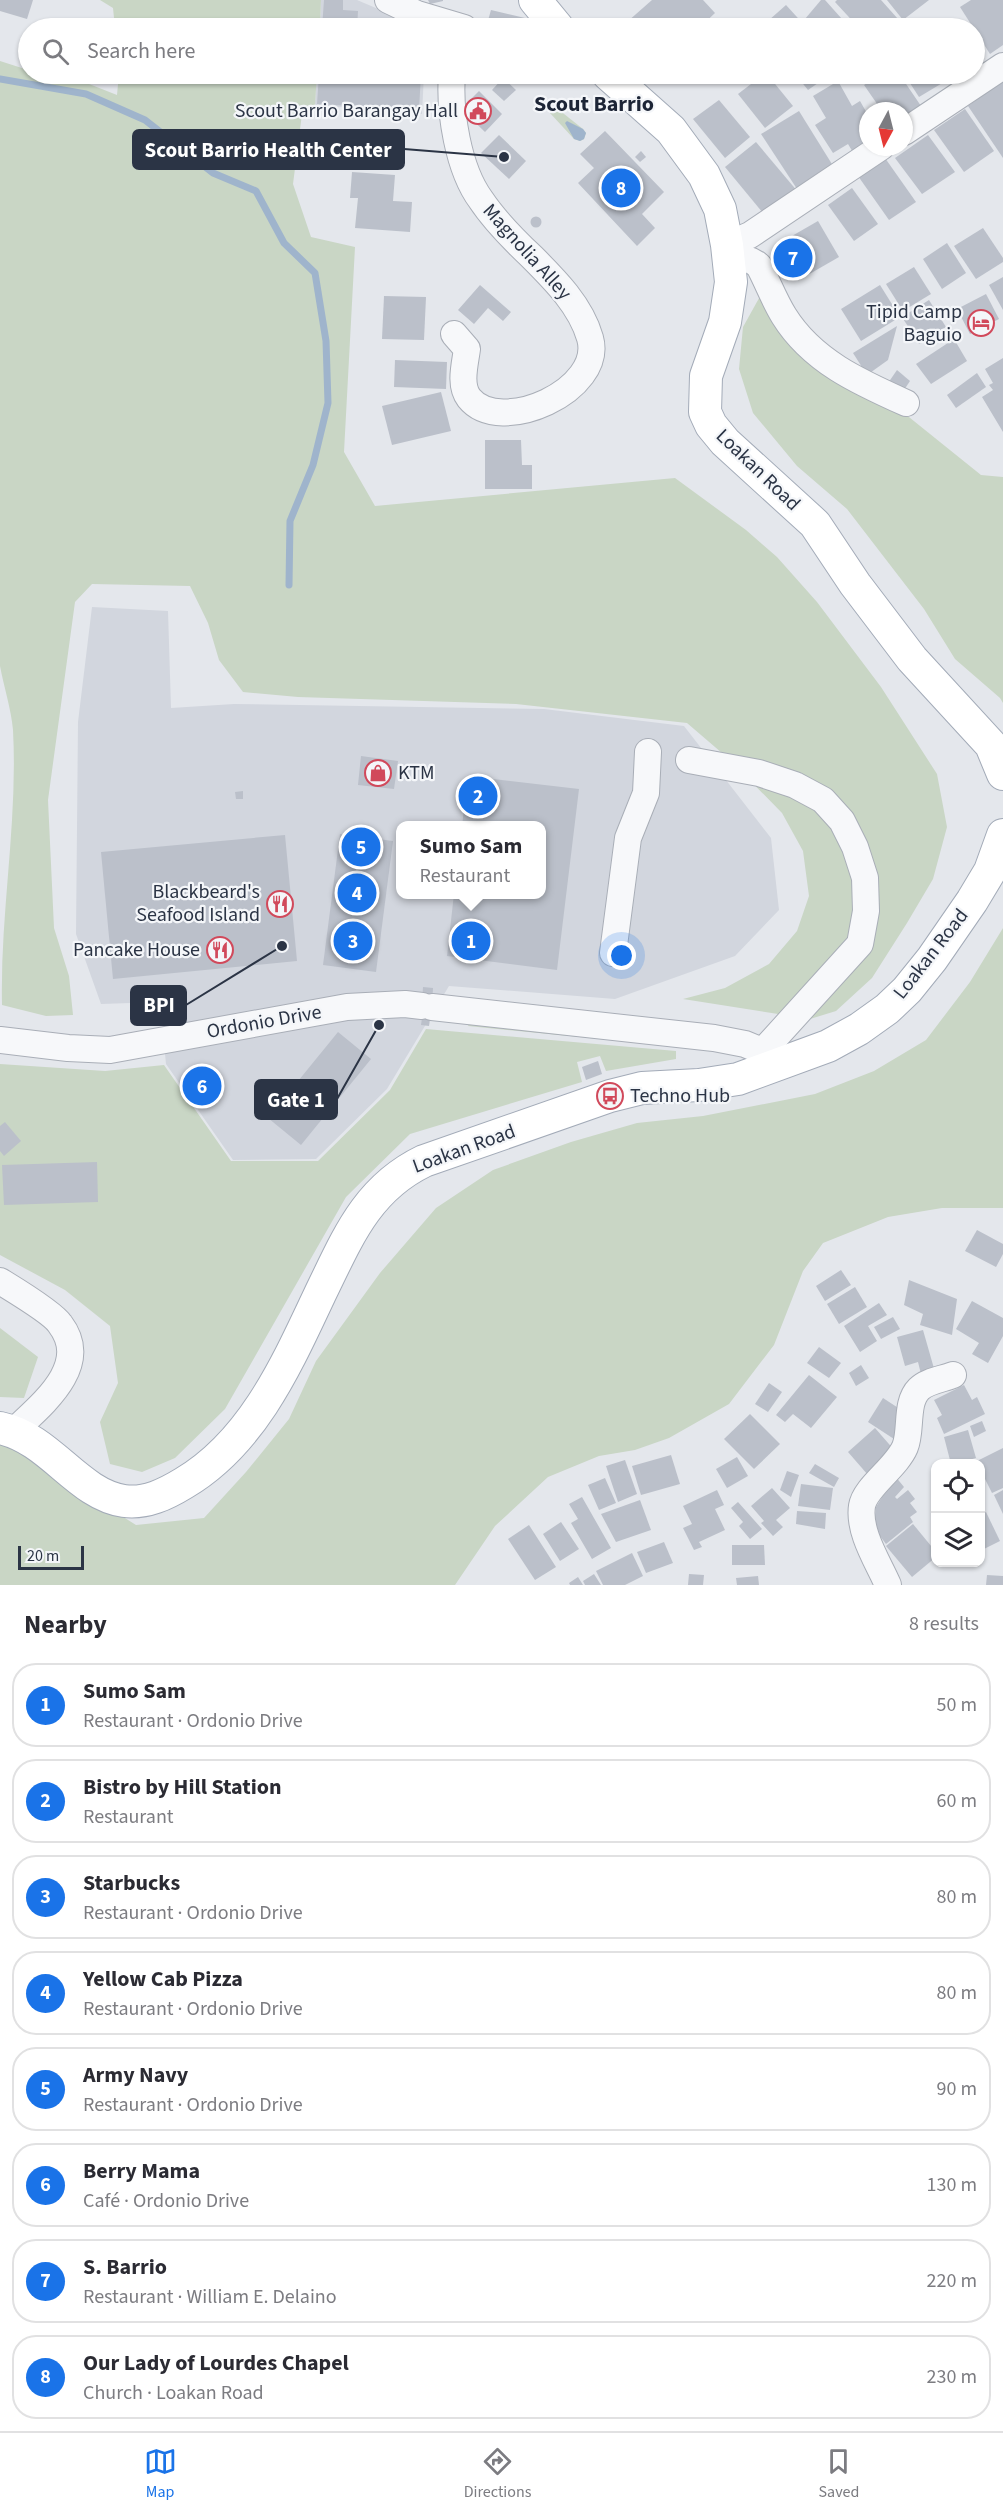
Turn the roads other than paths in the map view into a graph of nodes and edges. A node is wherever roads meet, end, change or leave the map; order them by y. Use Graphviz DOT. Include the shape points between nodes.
graph roads {
  1 [pos="388,0"];
  2 [pos="411,7"];
  3 [pos="436,18"];
  4 [pos="1003,66"];
  5 [pos="985,78"];
  6 [pos="452,84"];
  7 [pos="620,84"];
  8 [pos="976,84"];
  9 [pos="913,126"];
  10 [pos="868,156"];
  11 [pos="728,251"];
  12 [pos="453,334"];
  13 [pos="906,403"];
  14 [pos="648,752"];
  15 [pos="688,760"];
  16 [pos="1003,774"];
  17 [pos="1003,835"];
  18 [pos="613,953"];
  19 [pos="0,1040"];
  20 [pos="775,1056"];
  21 [pos="0,1281"];
  22 [pos="953,1375"];
  23 [pos="7,1429"];
  24 [pos="888,1585"];
  1 -- 2 [label="street"];
  2 -- 3 [label="street"];
  4 -- 5 [label="street"];
  6 -- 12 [label="street, Magnolia Alley" via="451,116 470,180 480,199 513,239 574,306 591,340 591,359 565,393 524,410 497,411 480,407 468,397 463,378 467,349"];
  7 -- 11 [label="main road, Loakan Road" via="655,113 704,175 720,209"];
  8 -- 9 [label="street"];
  10 -- 11 [label="street"];
  11 -- 13 [label="street" via="759,266 786,318 818,354 851,378"];
  11 -- 16 [label="main road, Loakan Road" via="729,304 706,376 704,395 711,425 814,524 906,651 991,745"];
  14 -- 18 [label="street" via="646,793 628,838"];
  15 -- 20 [label="street" via="759,773 823,800 842,821 865,878 866,911 860,944"];
  17 -- 20 [label="main road, Loakan Road" via="990,871 972,901 907,990 859,1029 828,1046"];
  19 -- 20 [label="street, Ordonio Drive" via="110,1050 347,1007 405,1004 714,1038"];
  20 -- 23 [label="main road, Loakan Road" via="738,1079 642,1088 610,1096 424,1161 403,1172 382,1189 360,1216 288,1359 245,1430 223,1454 165,1495 124,1501 106,1496 36,1443"];
  21 -- 23 [label="street" via="60,1323 68,1338 70,1356 66,1373 55,1391"];
  22 -- 24 [label="street" via="918,1390 905,1446 892,1468 866,1495 862,1506 866,1535"];
}
